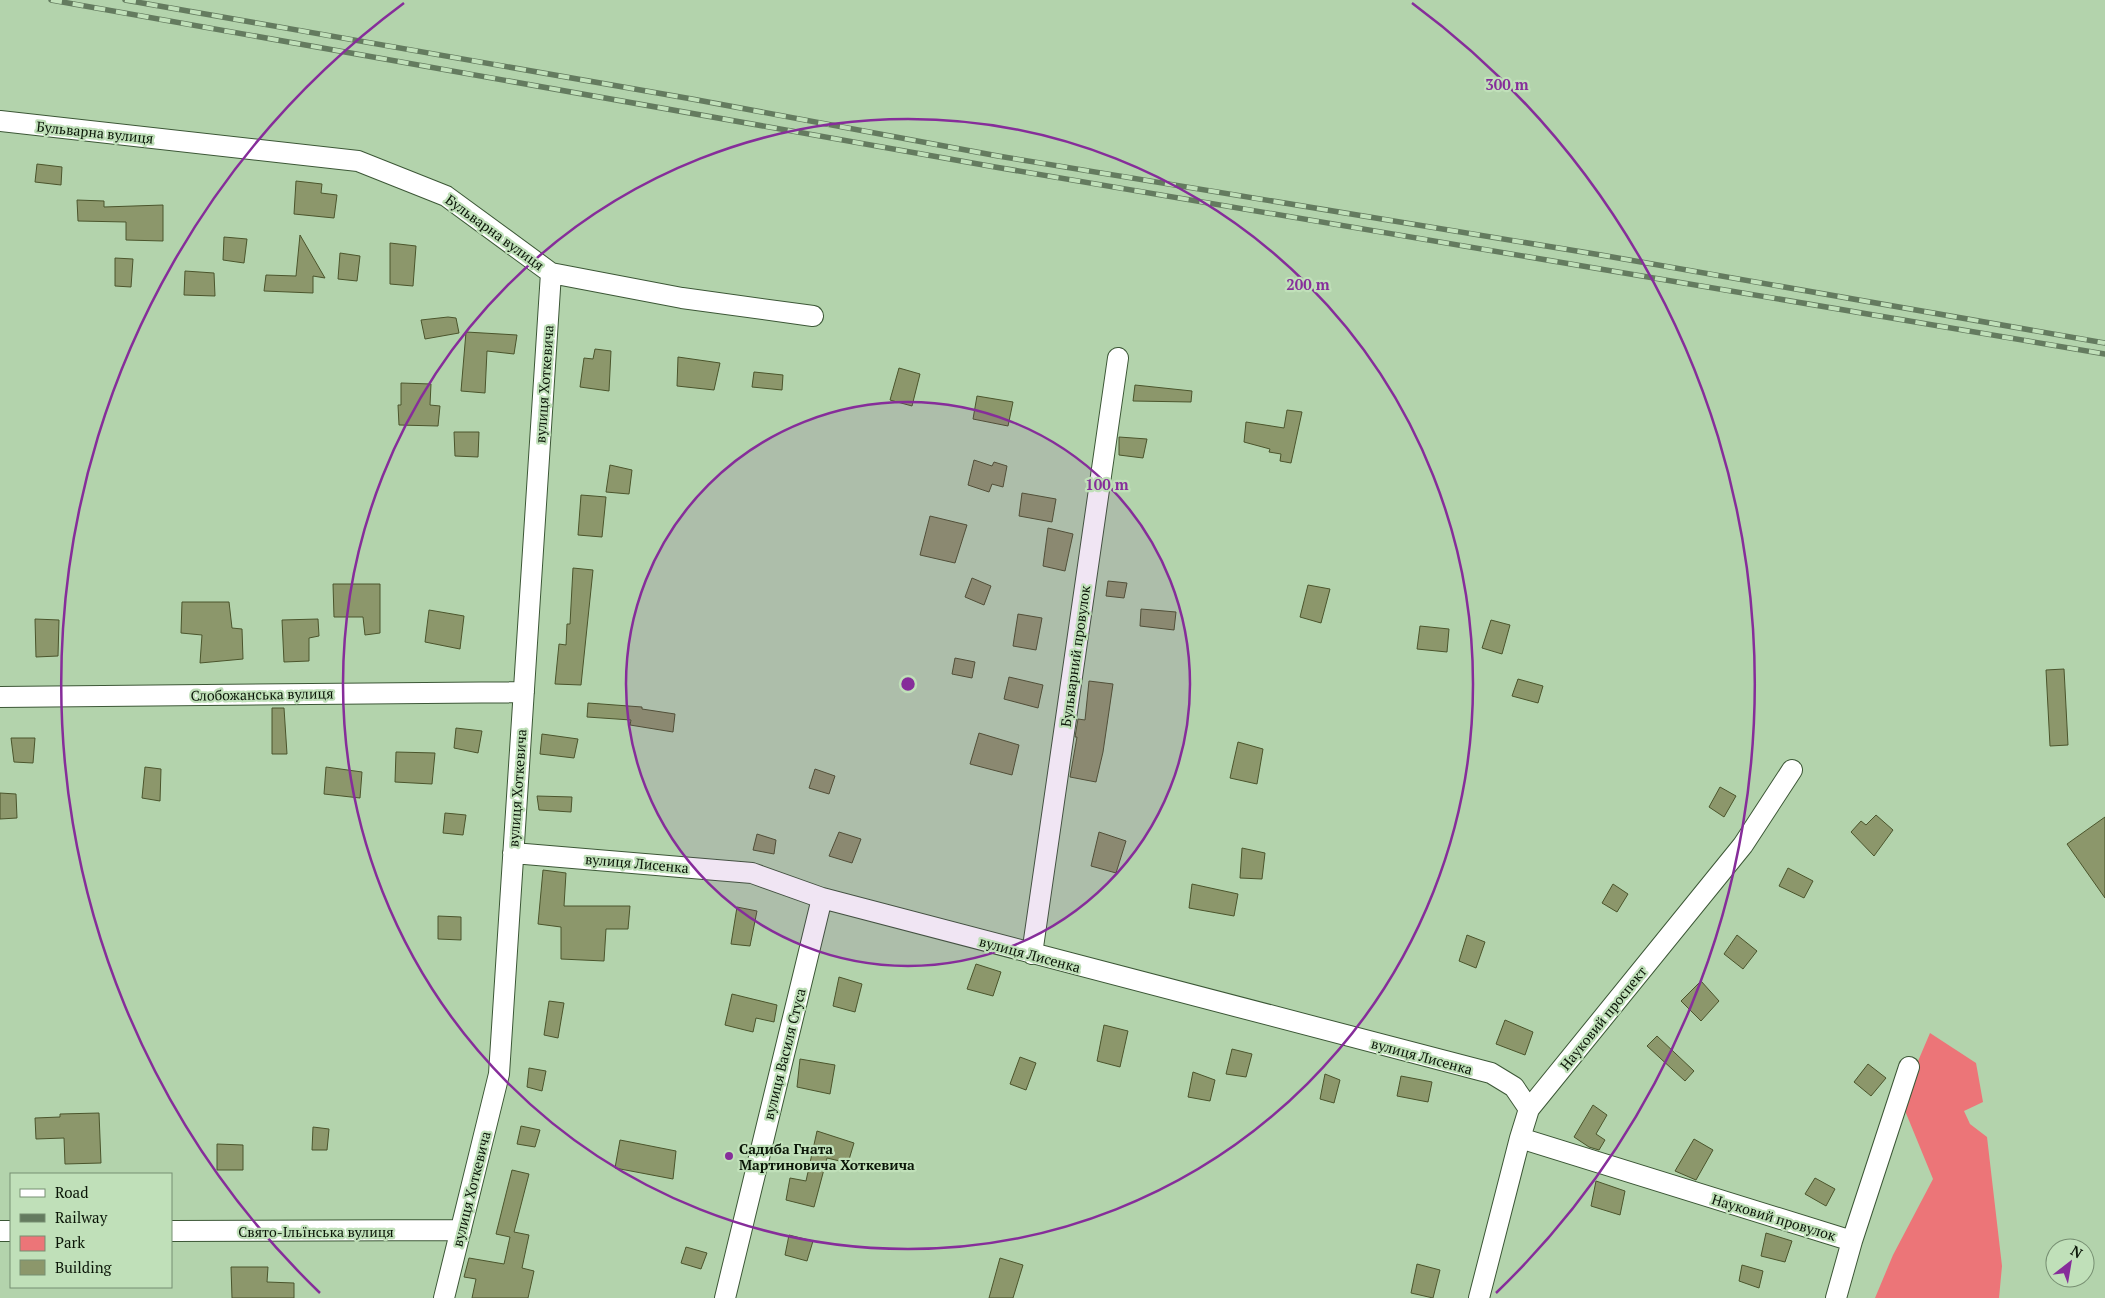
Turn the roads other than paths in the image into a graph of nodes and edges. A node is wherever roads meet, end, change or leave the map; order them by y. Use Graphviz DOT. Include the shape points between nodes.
graph roads {
  1 [pos="0,121"];
  2 [pos="551,273"];
  3 [pos="814,316"];
  4 [pos="1118,358"];
  5 [pos="524,692"];
  6 [pos="0,697"];
  7 [pos="1792,770"];
  8 [pos="513,853"];
  9 [pos="822,898"];
  10 [pos="1032,954"];
  11 [pos="1909,1067"];
  12 [pos="1529,1109"];
  13 [pos="1520,1138"];
  14 [pos="461,1230"];
  15 [pos="172,1231"];
  16 [pos="1852,1241"];
  17 [pos="444,1298"];
  18 [pos="725,1298"];
  19 [pos="1479,1298"];
  20 [pos="1836,1298"];
  1 -- 2 [label="street, Бульварна вулиця" via="358,161 446,196"];
  2 -- 3 [label="street, Бульварна вулиця" via="682,298"];
  2 -- 5 [label="street, вулиця Хоткевича"];
  4 -- 10 [label="street, Бульварний провулок"];
  5 -- 6 [label="street, Слобожанська вулиця"];
  5 -- 8 [label="street, вулиця Хоткевича"];
  7 -- 12 [label="street, Науковий проспект" via="1743,845"];
  8 -- 9 [label="street, вулиця Лисенка" via="752,873"];
  8 -- 14 [label="street, вулиця Хоткевича" via="499,1074"];
  9 -- 10 [label="street, вулиця Лисенка"];
  9 -- 18 [label="street, вулиця Василя Стуса"];
  10 -- 12 [label="street, вулиця Лисенка" via="1491,1074 1514,1087"];
  11 -- 16 [label="street, Науковий провулок"];
  12 -- 13 [label="street, Науковий проспект"];
  13 -- 16 [label="street, Науковий провулок"];
  13 -- 19 [label="street, Науковий проспект"];
  14 -- 15 [label="street, Свято-Ільїнська вулиця"];
  14 -- 17 [label="street, вулиця Хоткевича"];
  16 -- 20 [label="street"];
}
